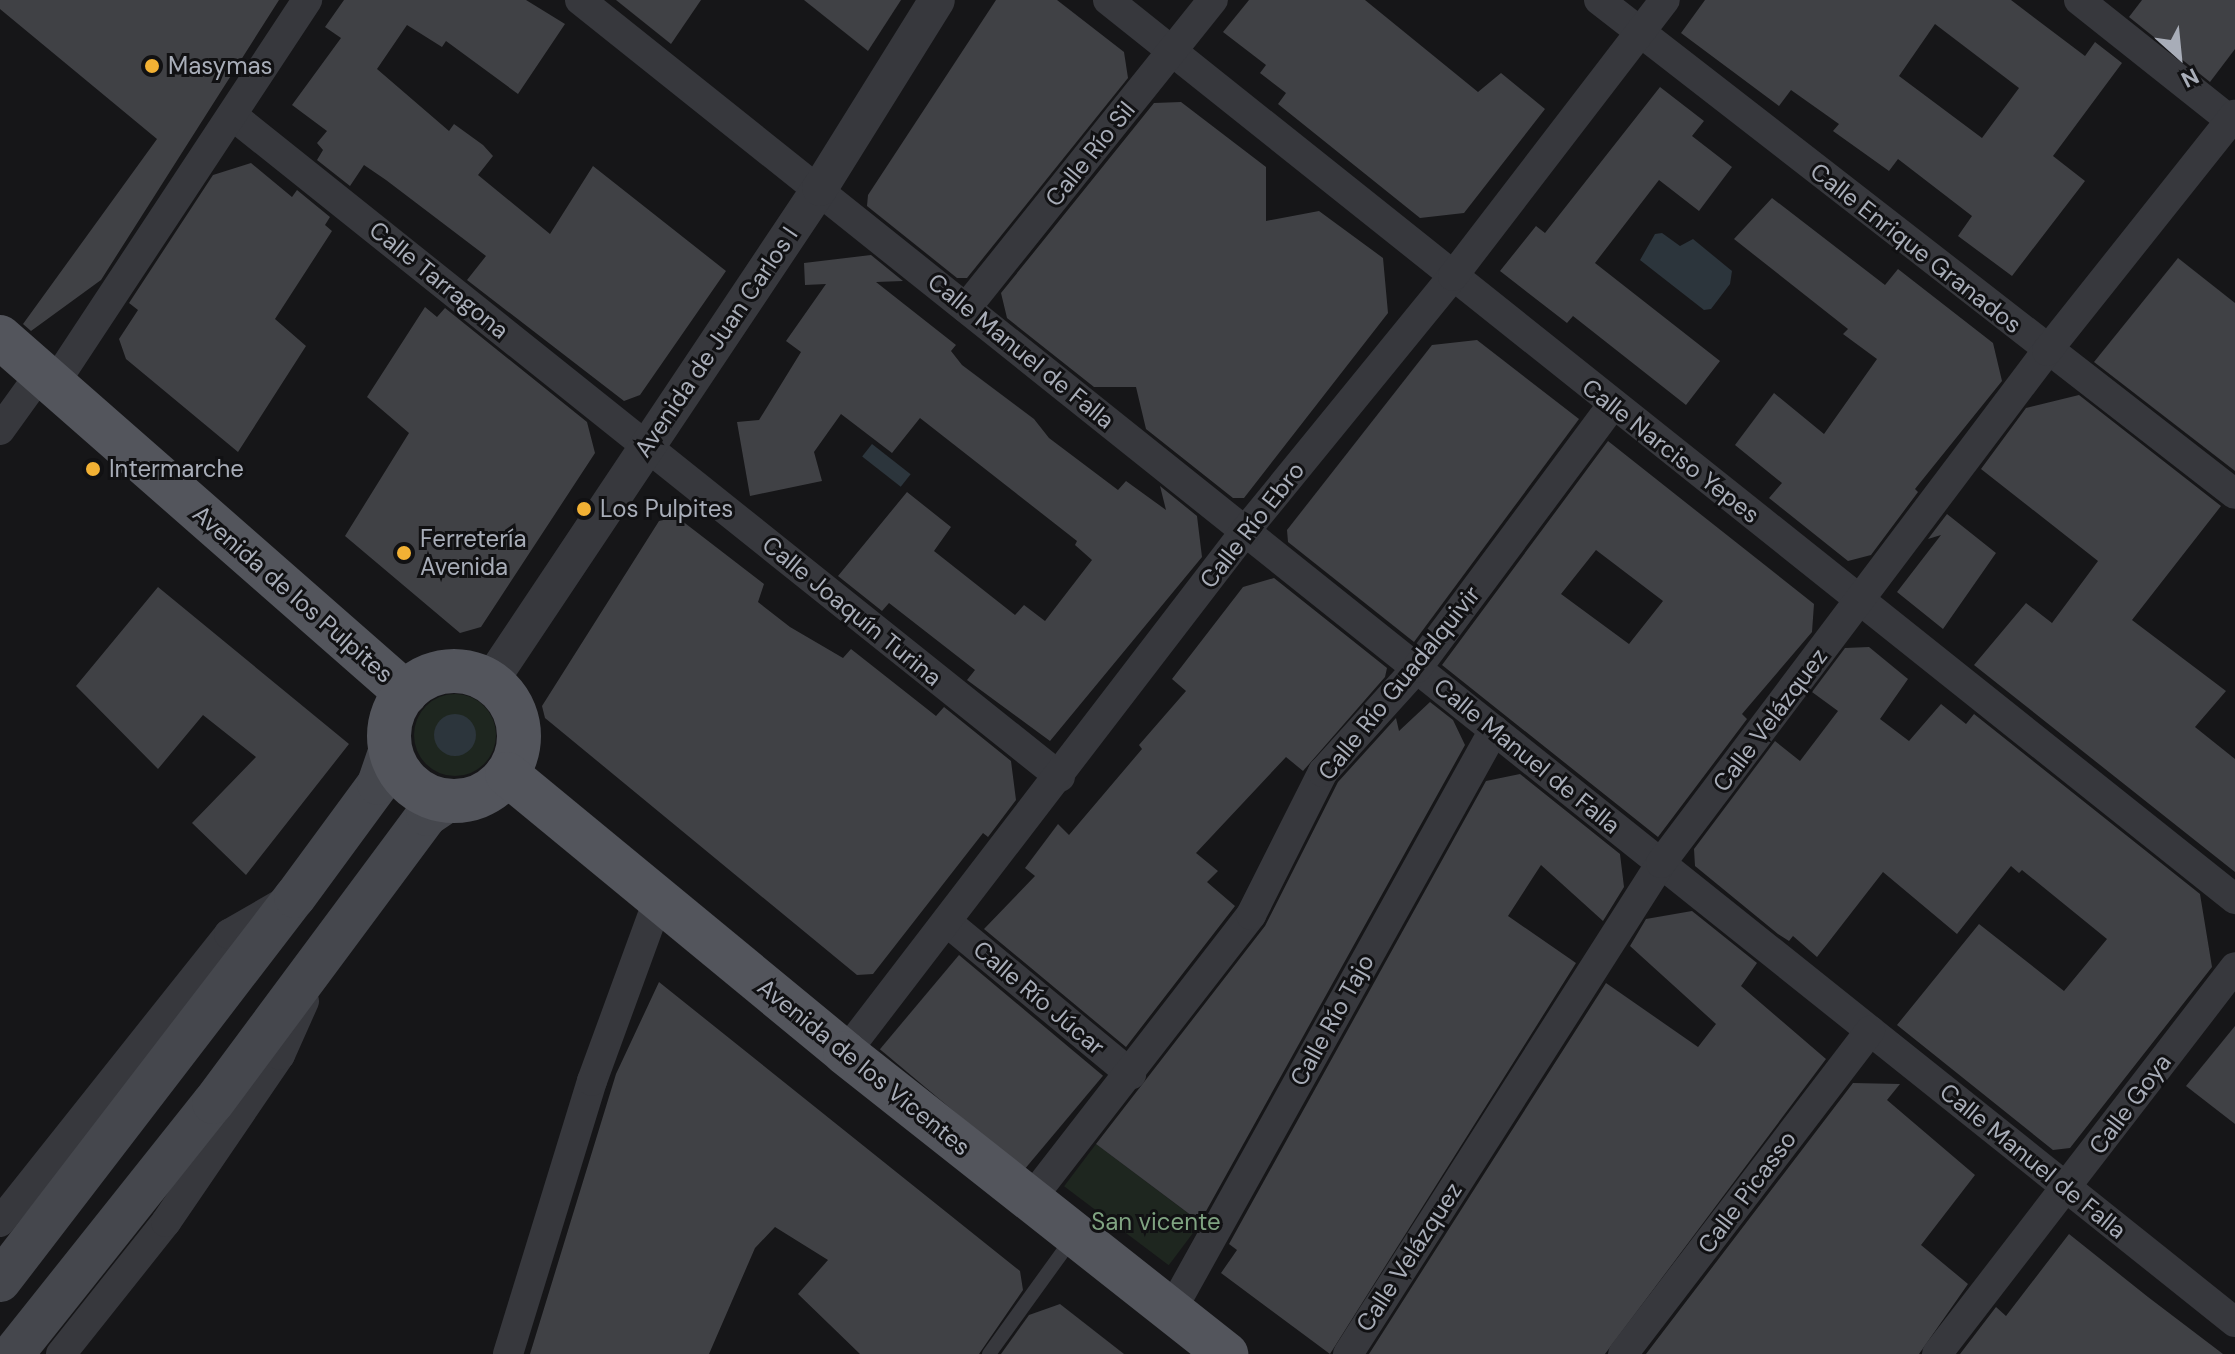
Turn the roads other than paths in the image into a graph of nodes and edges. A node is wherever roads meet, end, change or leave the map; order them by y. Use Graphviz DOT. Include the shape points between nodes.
graph roads {
  1 [pos="307,0"];
  2 [pos="580,0"];
  3 [pos="937,0"];
  4 [pos="1108,0"];
  5 [pos="1213,0"];
  6 [pos="1599,0"];
  7 [pos="1665,0"];
  8 [pos="2079,0"];
  9 [pos="1640,33"];
  10 [pos="1172,52"];
  11 [pos="232,115"];
  12 [pos="2234,120"];
  13 [pos="820,188"];
  14 [pos="1453,276"];
  15 [pos="966,308"];
  16 [pos="0,337"];
  17 [pos="2047,351"];
  18 [pos="48,379"];
  19 [pos="1612,405"];
  20 [pos="0,430"];
  21 [pos="645,445"];
  22 [pos="2235,494"];
  23 [pos="1246,530"];
  24 [pos="1861,601"];
  25 [pos="1417,668"];
  26 [pos="490,682"];
  27 [pos="406,693"];
  28 [pos="1494,730"];
  29 [pos="390,750"];
  30 [pos="507,774"];
  31 [pos="1060,777"];
  32 [pos="448,801"];
  33 [pos="1661,863"];
  34 [pos="295,897"];
  35 [pos="2235,899"];
  36 [pos="658,901"];
  37 [pos="947,922"];
  38 [pos="330,939"];
  39 [pos="2235,967"];
  40 [pos="1870,1031"];
  41 [pos="845,1053"];
  42 [pos="1131,1074"];
  43 [pos="2065,1189"];
  44 [pos="1030,1200"];
  45 [pos="0,1222"];
  46 [pos="1075,1235"];
  47 [pos="0,1281"];
  48 [pos="1171,1311"];
  49 [pos="2235,1322"];
  50 [pos="13,1354"];
  51 [pos="61,1354"];
  52 [pos="508,1354"];
  53 [pos="989,1354"];
  54 [pos="1226,1354"];
  55 [pos="1348,1354"];
  56 [pos="1623,1354"];
  57 [pos="1937,1354"];
  1 -- 11 [label="street"];
  2 -- 13 [label="street, Calle Manuel de Falla"];
  3 -- 13 [label="street, Avenida de Juan Carlos I"];
  4 -- 10 [label="street, Calle Narciso Yepes"];
  5 -- 10 [label="street, Calle Río Sil"];
  6 -- 9 [label="street, Calle Enrique Granados"];
  7 -- 9 [label="street, Calle Río Ebro"];
  8 -- 12 [label="street"];
  9 -- 14 [label="street, Calle Río Ebro"];
  9 -- 17 [label="street, Calle Enrique Granados"];
  10 -- 14 [label="street, Calle Narciso Yepes"];
  10 -- 15 [label="street, Calle Río Sil"];
  11 -- 18 [label="street"];
  11 -- 21 [label="street, Calle Tarragona"];
  12 -- 17 [label="street, Calle Velázquez"];
  13 -- 15 [label="street, Calle Manuel de Falla"];
  13 -- 21 [label="street, Avenida de Juan Carlos I"];
  14 -- 19 [label="street, Calle Narciso Yepes"];
  14 -- 23 [label="street, Calle Río Ebro"];
  15 -- 23 [label="street, Calle Manuel de Falla"];
  16 -- 18 [label="main road, Avenida de los Pulpites"];
  17 -- 22 [label="street, Calle Enrique Granados"];
  17 -- 24 [label="street, Calle Velázquez"];
  18 -- 20 [label="street"];
  18 -- 27 [label="main road, Avenida de los Pulpites"];
  19 -- 24 [label="street, Calle Narciso Yepes"];
  19 -- 25 [label="street, Calle Río Guadalquivir"];
  21 -- 26 [label="street, Avenida de Juan Carlos I"];
  21 -- 31 [label="street, Calle Joaquín Turina"];
  23 -- 25 [label="street, Calle Manuel de Falla"];
  23 -- 31 [label="street, Calle Río Ebro"];
  24 -- 33 [label="street, Calle Velázquez"];
  24 -- 35 [label="street, Calle Narciso Yepes"];
  25 -- 28 [label="street, Calle Manuel de Falla"];
  25 -- 42 [label="street, Calle Río Guadalquivir" via="1323,772 1251,915"];
  26 -- 27 [label="main road" via="451,671 432,675"];
  26 -- 30 [label="main road" via="514,710 519,728 519,745"];
  27 -- 29 [label="main road" via="392,718"];
  28 -- 33 [label="street, Calle Manuel de Falla"];
  28 -- 48 [label="street, Calle Río Tajo"];
  29 -- 32 [label="main road" via="407,781"];
  29 -- 34 [label="main road" via="378,784"];
  30 -- 32 [label="main road" via="487,792"];
  30 -- 36 [label="main road, Avenida de los Vicentes"];
  31 -- 37 [label="street, Calle Río Ebro"];
  32 -- 38 [label="main road" via="427,815"];
  33 -- 40 [label="street, Calle Manuel de Falla"];
  33 -- 55 [label="street, Calle Velázquez"];
  34 -- 45 [label="street" via="229,934"];
  34 -- 47 [label="main road"];
  36 -- 41 [label="main road, Avenida de los Vicentes"];
  36 -- 52 [label="street" via="592,1081"];
  37 -- 41 [label="street, Calle Río Ebro"];
  37 -- 42 [label="street, Calle Río Júcar"];
  38 -- 50 [label="main road" via="213,1103"];
  38 -- 51 [label="street" via="280,1055 166,1222"];
  39 -- 43 [label="street, Calle Goya"];
  40 -- 43 [label="street, Calle Manuel de Falla"];
  40 -- 56 [label="street, Calle Picasso"];
  41 -- 44 [label="main road, Avenida de los Vicentes"];
  42 -- 44 [label="street, Calle Río Guadalquivir"];
  43 -- 49 [label="street, Calle Manuel de Falla"];
  43 -- 57 [label="street, Calle Goya"];
  44 -- 46 [label="main road, Avenida de los Vicentes"];
  46 -- 48 [label="main road, Avenida de los Vicentes"];
  46 -- 53 [label="lane"];
  48 -- 54 [label="main road, Avenida de los Vicentes"];
}
